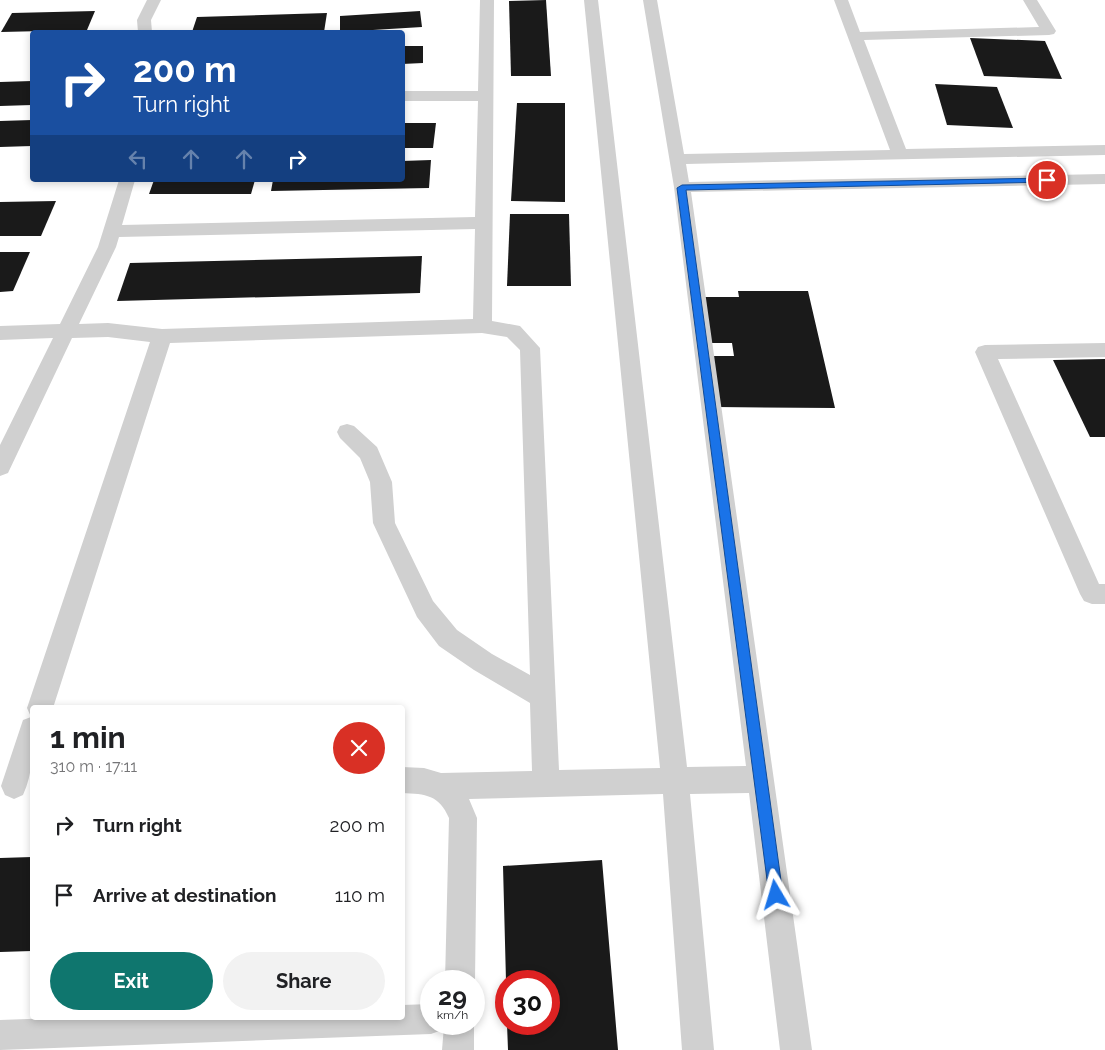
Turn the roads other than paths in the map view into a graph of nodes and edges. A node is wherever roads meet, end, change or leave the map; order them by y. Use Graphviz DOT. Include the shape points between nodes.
graph roads {
  1 [pos="154,0"];
  2 [pos="487,0"];
  3 [pos="590,0"];
  4 [pos="650,0"];
  5 [pos="841,0"];
  6 [pos="1030,0"];
  7 [pos="145,30"];
  8 [pos="855,36"];
  9 [pos="405,96"];
  10 [pos="485,96"];
  11 [pos="1105,150"];
  12 [pos="900,154"];
  13 [pos="676,159"];
  14 [pos="1105,179"];
  15 [pos="126,182"];
  16 [pos="682,188"];
  17 [pos="483,223"];
  18 [pos="112,231"];
  19 [pos="482,326"];
  20 [pos="66,331"];
  21 [pos="0,333"];
  22 [pos="162,336"];
  23 [pos="1105,350"];
  24 [pos="347,432"];
  25 [pos="0,467"];
  26 [pos="1105,594"];
  27 [pos="542,696"];
  28 [pos="41,705"];
  29 [pos="30,736"];
  30 [pos="761,779"];
  31 [pos="405,780"];
  32 [pos="675,781"];
  33 [pos="546,784"];
  34 [pos="15,786"];
  35 [pos="442,786"];
  36 [pos="460,970"];
  37 [pos="420,1019"];
  38 [pos="404,1020"];
  39 [pos="405,1020"];
  40 [pos="0,1035"];
  41 [pos="459,1035"];
  42 [pos="458,1050"];
  43 [pos="698,1050"];
  44 [pos="796,1050"];
  1 -- 7 [label="street" via="144,20"];
  2 -- 10 [label="street"];
  3 -- 32 [label="street"];
  4 -- 13 [label="street"];
  5 -- 8 [label="street"];
  6 -- 8 [label="street" via="1049,31"];
  8 -- 12 [label="street"];
  9 -- 10 [label="street"];
  10 -- 17 [label="street"];
  11 -- 12 [label="street"];
  12 -- 13 [label="street"];
  13 -- 16 [label="street"];
  14 -- 16 [label="street"];
  15 -- 18 [label="street"];
  16 -- 30 [label="street"];
  17 -- 18 [label="street"];
  17 -- 19 [label="street"];
  18 -- 20 [label="street"];
  19 -- 22 [label="street"];
  19 -- 27 [label="street" via="513,331 530,348"];
  20 -- 21 [label="street"];
  20 -- 22 [label="street" via="108,330"];
  20 -- 25 [label="street"];
  22 -- 28 [label="street"];
  23 -- 26 [label="street" via="985,352 1092,594"];
  24 -- 27 [label="street" via="369,453 381,482 384,523 424,609 448,638"];
  27 -- 33 [label="street"];
  29 -- 34 [label="street"];
  30 -- 32 [label="street"];
  30 -- 44 [label="street"];
  31 -- 35 [label="street" via="425,780"];
  32 -- 33 [label="street"];
  32 -- 43 [label="street"];
  33 -- 35 [label="street"];
  35 -- 36 [label="street" via="459,806 463,818"];
  37 -- 39 [label="street"];
  38 -- 40 [label="street"];
  41 -- 42 [label="street"];
}
